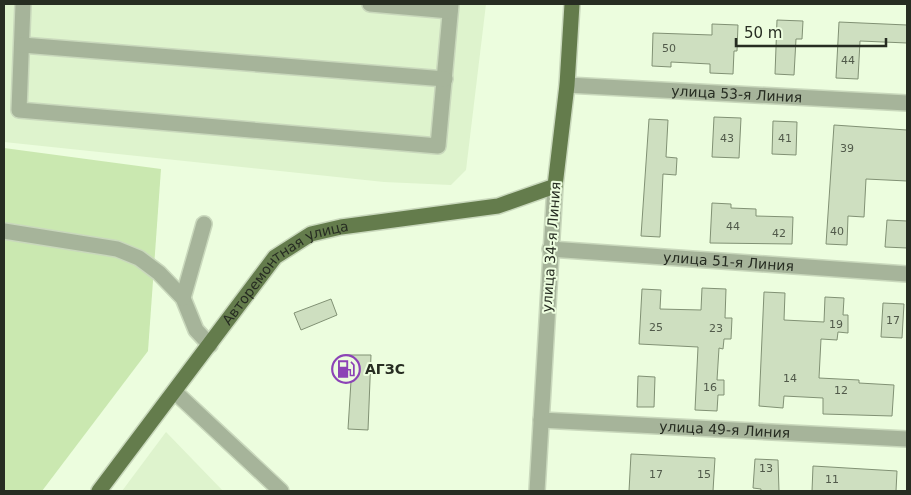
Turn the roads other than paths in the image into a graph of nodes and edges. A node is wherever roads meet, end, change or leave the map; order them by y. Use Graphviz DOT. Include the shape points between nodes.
graph roads {
  1 [pos="23,4"];
  2 [pos="370,4"];
  3 [pos="572,4"];
  4 [pos="451,8"];
  5 [pos="22,45"];
  6 [pos="444,79"];
  7 [pos="567,85"];
  8 [pos="907,103"];
  9 [pos="555,186"];
  10 [pos="204,224"];
  11 [pos="4,231"];
  12 [pos="550,249"];
  13 [pos="907,274"];
  14 [pos="183,298"];
  15 [pos="210,345"];
  16 [pos="175,392"];
  17 [pos="541,420"];
  18 [pos="907,439"];
  19 [pos="99,491"];
  20 [pos="280,491"];
  21 [pos="537,491"];
  1 -- 5 [label="street"];
  2 -- 4 [label="street"];
  3 -- 7 [label="main road, улица 34-я Линия"];
  4 -- 6 [label="street"];
  5 -- 6 [label="street"];
  5 -- 6 [label="street" via="19,110 438,146"];
  7 -- 8 [label="street, улица 53-я Линия"];
  7 -- 9 [label="main road, улица 34-я Линия"];
  9 -- 12 [label="street, улица 34-я Линия"];
  9 -- 15 [label="main road, Авторемонтная улица" via="498,206 311,234 275,257"];
  10 -- 14 [label="street"];
  11 -- 14 [label="street" via="117,249 138,258 159,273"];
  12 -- 13 [label="street, улица 51-я Линия"];
  12 -- 17 [label="street, улица 34-я Линия"];
  14 -- 15 [label="street" via="196,330"];
  15 -- 16 [label="main road, Авторемонтная улица"];
  16 -- 19 [label="main road, Авторемонтная улица"];
  16 -- 20 [label="street"];
  17 -- 18 [label="street, улица 49-я Линия"];
  17 -- 21 [label="street, улица 34-я Линия"];
}
